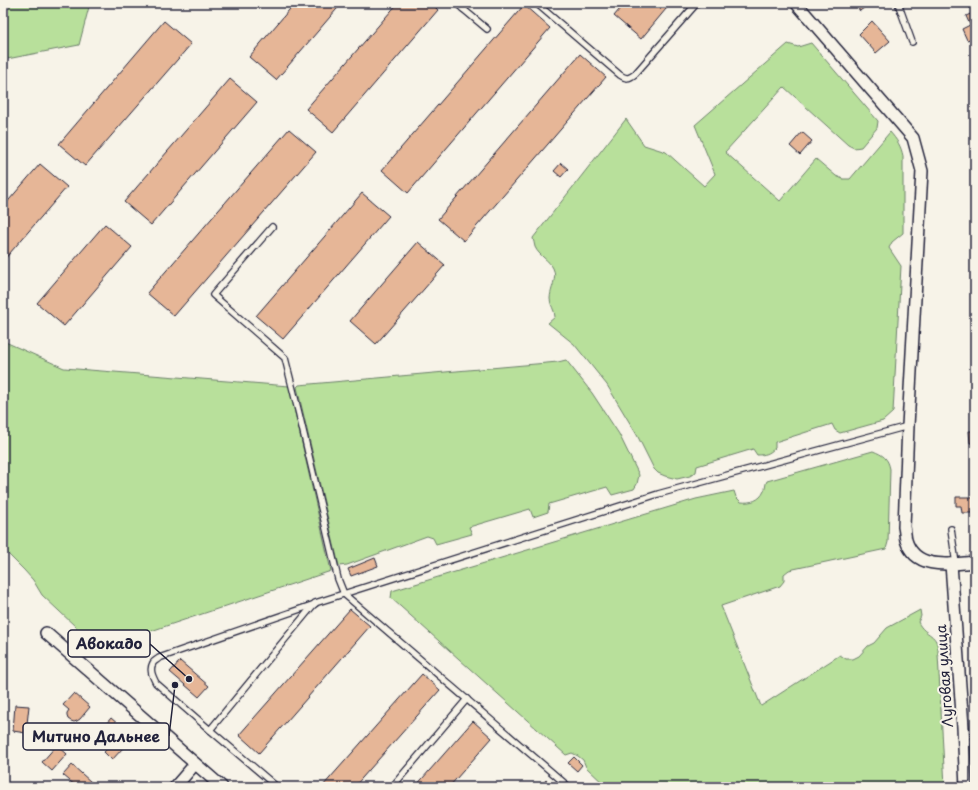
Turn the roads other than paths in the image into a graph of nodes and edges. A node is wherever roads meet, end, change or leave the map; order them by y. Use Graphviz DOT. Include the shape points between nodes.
graph roads {
  1 [pos="456,3"];
  2 [pos="468,3"];
  3 [pos="536,3"];
  4 [pos="697,3"];
  5 [pos="796,3"];
  6 [pos="898,3"];
  7 [pos="463,9"];
  8 [pos="487,29"];
  9 [pos="912,42"];
  10 [pos="272,227"];
  11 [pos="908,426"];
  12 [pos="951,529"];
  13 [pos="975,562"];
  14 [pos="953,564"];
  15 [pos="344,594"];
  16 [pos="315,603"];
  17 [pos="46,633"];
  18 [pos="467,699"];
  19 [pos="210,730"];
  20 [pos="195,764"];
  21 [pos="175,787"];
  22 [pos="222,787"];
  23 [pos="277,787"];
  24 [pos="392,787"];
  25 [pos="569,787"];
  26 [pos="966,787"];
  1 -- 7 [label="lane"];
  2 -- 7 [label="lane"];
  3 -- 4 [label="lane" via="625,78 635,74"];
  5 -- 11 [label="street" via="913,138 922,171"];
  6 -- 9 [label="lane"];
  7 -- 8 [label="lane"];
  10 -- 15 [label="lane" via="213,295 285,358 338,579"];
  11 -- 14 [label="street" via="904,527 906,540 911,551 919,558 929,563"];
  11 -- 15 [label="lane" via="658,494"];
  12 -- 14 [label="lane"];
  13 -- 14 [label="street"];
  14 -- 26 [label="street, Луговая улица"];
  15 -- 16 [label="lane"];
  15 -- 18 [label="lane"];
  16 -- 19 [label="lane"];
  16 -- 19 [label="lane" via="158,658 153,663 151,675 156,683"];
  17 -- 20 [label="street"];
  18 -- 24 [label="lane"];
  18 -- 25 [label="lane"];
  19 -- 23 [label="lane"];
  20 -- 21 [label="street"];
  20 -- 22 [label="street"];
}
